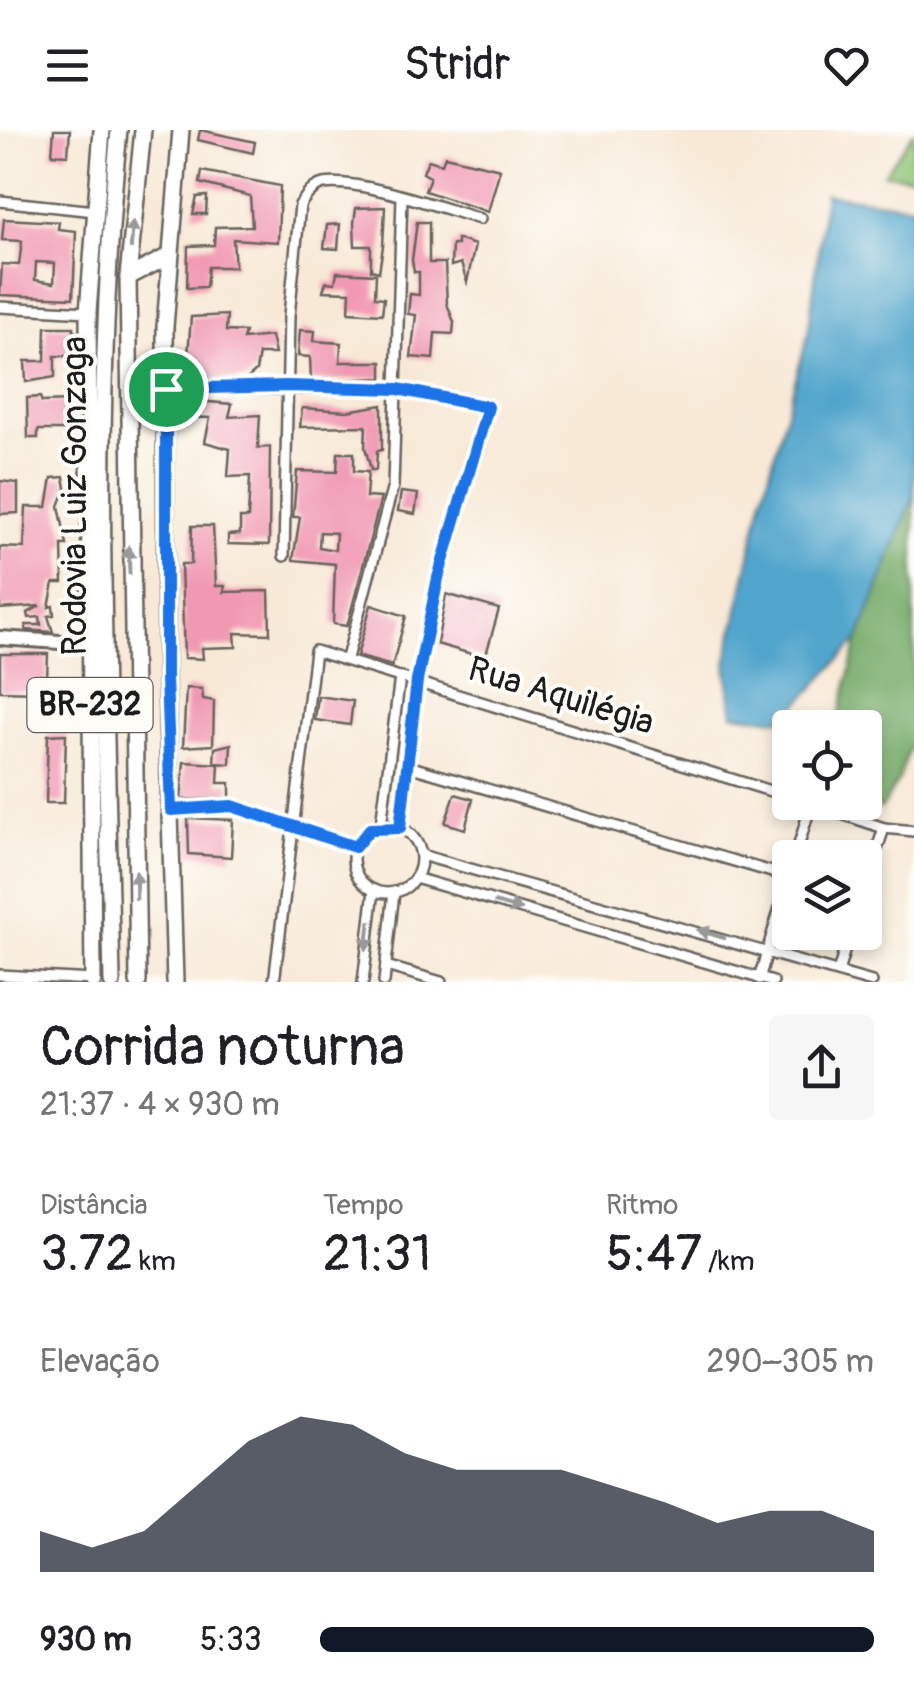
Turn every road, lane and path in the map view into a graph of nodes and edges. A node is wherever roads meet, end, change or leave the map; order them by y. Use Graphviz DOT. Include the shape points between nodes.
graph roads {
  1 [pos="102,130"];
  2 [pos="119,130"];
  3 [pos="143,130"];
  4 [pos="181,130"];
  5 [pos="402,197"];
  6 [pos="0,201"];
  7 [pos="94,211"];
  8 [pos="480,219"];
  9 [pos="167,258"];
  10 [pos="128,277"];
  11 [pos="0,307"];
  12 [pos="88,312"];
  13 [pos="287,386"];
  14 [pos="166,389"];
  15 [pos="398,389"];
  16 [pos="284,556"];
  17 [pos="0,638"];
  18 [pos="90,644"];
  19 [pos="347,658"];
  20 [pos="400,677"];
  21 [pos="417,681"];
  22 [pos="408,766"];
  23 [pos="772,791"];
  24 [pos="171,810"];
  25 [pos="860,820"];
  26 [pos="292,825"];
  27 [pos="381,826"];
  28 [pos="400,828"];
  29 [pos="884,828"];
  30 [pos="914,832"];
  31 [pos="880,840"];
  32 [pos="355,847"];
  33 [pos="420,855"];
  34 [pos="772,871"];
  35 [pos="415,878"];
  36 [pos="374,890"];
  37 [pos="394,892"];
  38 [pos="772,935"];
  39 [pos="845,950"];
  40 [pos="767,951"];
  41 [pos="386,966"];
  42 [pos="838,972"];
  43 [pos="0,975"];
  44 [pos="759,980"];
  45 [pos="39,981"];
  46 [pos="93,981"];
  47 [pos="112,982"];
  48 [pos="138,982"];
  49 [pos="175,982"];
  50 [pos="274,982"];
  51 [pos="363,982"];
  52 [pos="384,982"];
  53 [pos="440,982"];
  54 [pos="772,982"];
  55 [pos="872,982"];
  1 -- 7 [label="main road"];
  2 -- 47 [label="main road, Rodovia Luiz Gonzaga / BR-232" via="106,270 103,568"];
  10 -- 3 [label="main road, Rodovia Luiz Gonzaga / BR-232, one-way"];
  4 -- 9 [label="main road"];
  5 -- 8 [label="street"];
  5 -- 13 [label="street" via="326,184 300,205"];
  5 -- 15 [label="street"];
  6 -- 7 [label="street"];
  7 -- 12 [label="main road"];
  9 -- 10 [label="main road"];
  9 -- 14 [label="main road, BR-232"];
  48 -- 10 [label="main road, Rodovia Luiz Gonzaga / BR-232, one-way"];
  11 -- 12 [label="street"];
  12 -- 18 [label="main road, BR-232"];
  13 -- 14 [label="street"];
  13 -- 15 [label="street"];
  13 -- 16 [label="street"];
  14 -- 24 [label="main road, BR-232"];
  15 -- 19 [label="street" via="388,510"];
  15 -- 21 [label="street" via="488,407 438,578"];
  17 -- 18 [label="main road"];
  18 -- 46 [label="main road, BR-232"];
  19 -- 20 [label="street, Rua Aquilégia"];
  19 -- 26 [label="street, Rua Aquilégia" via="315,651"];
  20 -- 21 [label="street, Rua Aquilégia"];
  20 -- 27 [label="street"];
  21 -- 22 [label="street"];
  21 -- 23 [label="street, Rua Aquilégia"];
  22 -- 28 [label="street"];
  22 -- 34 [label="street"];
  24 -- 26 [label="street" via="224,805"];
  24 -- 49 [label="main road, BR-232"];
  25 -- 29 [label="street"];
  26 -- 32 [label="street"];
  26 -- 50 [label="street"];
  27 -- 28 [label="street"];
  27 -- 32 [label="street"];
  28 -- 33 [label="street" via="414,838"];
  29 -- 30 [label="street"];
  29 -- 31 [label="street"];
  32 -- 36 [label="street" via="354,868"];
  33 -- 35 [label="street"];
  40 -- 33 [label="street, one-way"];
  35 -- 37 [label="street"];
  35 -- 44 [label="street, one-way"];
  36 -- 37 [label="street"];
  36 -- 51 [label="street, one-way"];
  37 -- 41 [label="street"];
  38 -- 40 [label="street"];
  39 -- 42 [label="street"];
  40 -- 42 [label="street"];
  40 -- 44 [label="street"];
  41 -- 52 [label="street"];
  41 -- 53 [label="street"];
  42 -- 55 [label="street"];
  43 -- 45 [label="street"];
  44 -- 54 [label="street"];
  45 -- 46 [label="street"];
}
